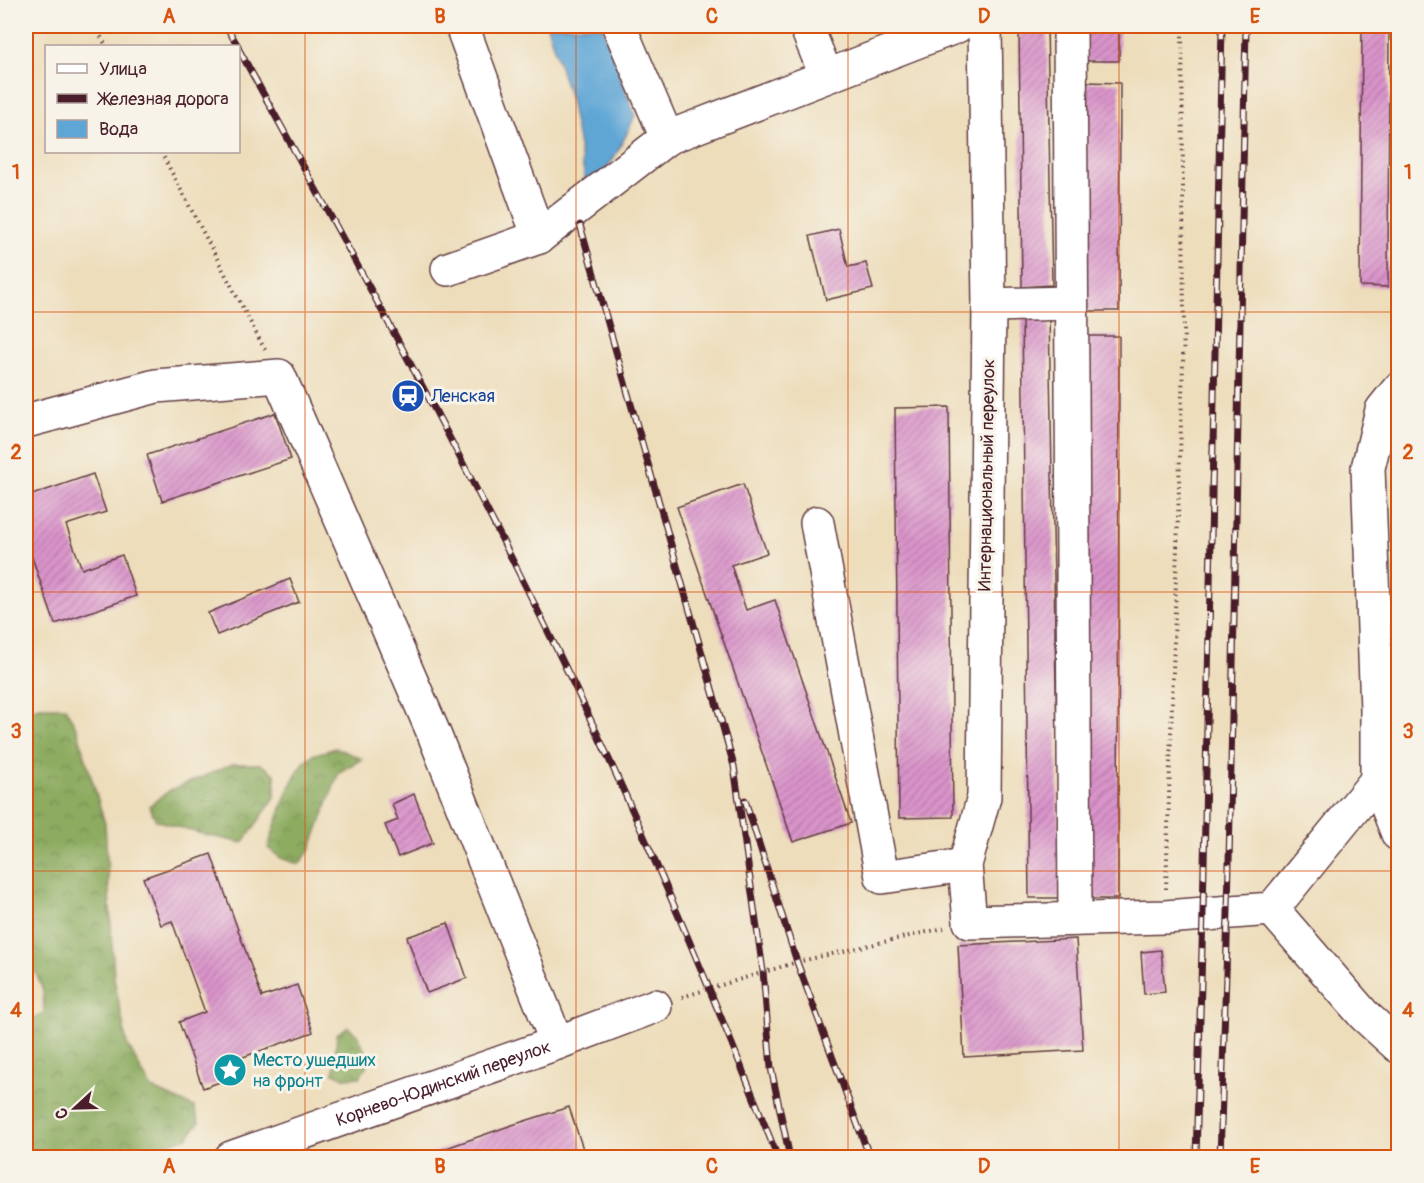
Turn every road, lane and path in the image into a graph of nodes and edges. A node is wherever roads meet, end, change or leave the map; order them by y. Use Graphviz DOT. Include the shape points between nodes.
graph roads {
  1 [pos="95,26"];
  2 [pos="462,26"];
  3 [pos="619,26"];
  4 [pos="806,26"];
  5 [pos="957,26"];
  6 [pos="985,26"];
  7 [pos="1070,26"];
  8 [pos="1182,26"];
  9 [pos="105,45"];
  10 [pos="826,75"];
  11 [pos="667,138"];
  12 [pos="162,153"];
  13 [pos="539,237"];
  14 [pos="448,269"];
  15 [pos="1071,303"];
  16 [pos="989,305"];
  17 [pos="279,376"];
  18 [pos="1398,390"];
  19 [pos="26,421"];
  20 [pos="817,523"];
  21 [pos="1388,769"];
  22 [pos="1398,834"];
  23 [pos="965,865"];
  24 [pos="1272,909"];
  25 [pos="1165,917"];
  26 [pos="1075,919"];
  27 [pos="970,922"];
  28 [pos="655,1006"];
  29 [pos="557,1043"];
  30 [pos="1398,1046"];
  31 [pos="231,1158"];
  1 -- 9 [label="path"];
  2 -- 13 [label="street"];
  3 -- 11 [label="street"];
  4 -- 10 [label="street"];
  5 -- 10 [label="street"];
  6 -- 16 [label="street, Интернациональный переулок"];
  7 -- 15 [label="street"];
  8 -- 25 [label="path" via="1184,332"];
  10 -- 11 [label="street"];
  11 -- 13 [label="street"];
  12 -- 17 [label="path"];
  13 -- 14 [label="street"];
  15 -- 16 [label="street"];
  15 -- 26 [label="street"];
  16 -- 23 [label="street, Интернациональный переулок" via="984,797"];
  17 -- 19 [label="street" via="156,386"];
  17 -- 29 [label="street" via="429,723"];
  18 -- 21 [label="street" via="1382,410 1368,468 1377,709"];
  20 -- 23 [label="street" via="882,877"];
  21 -- 22 [label="street"];
  21 -- 24 [label="street"];
  23 -- 27 [label="street, Интернациональный переулок"];
  24 -- 25 [label="street"];
  24 -- 30 [label="street" via="1364,1015"];
  25 -- 26 [label="street"];
  26 -- 27 [label="street"];
  27 -- 28 [label="path" via="763,971"];
  28 -- 29 [label="street, Корнево-Юдинский переулок"];
  29 -- 31 [label="street, Корнево-Юдинский переулок"];
}
